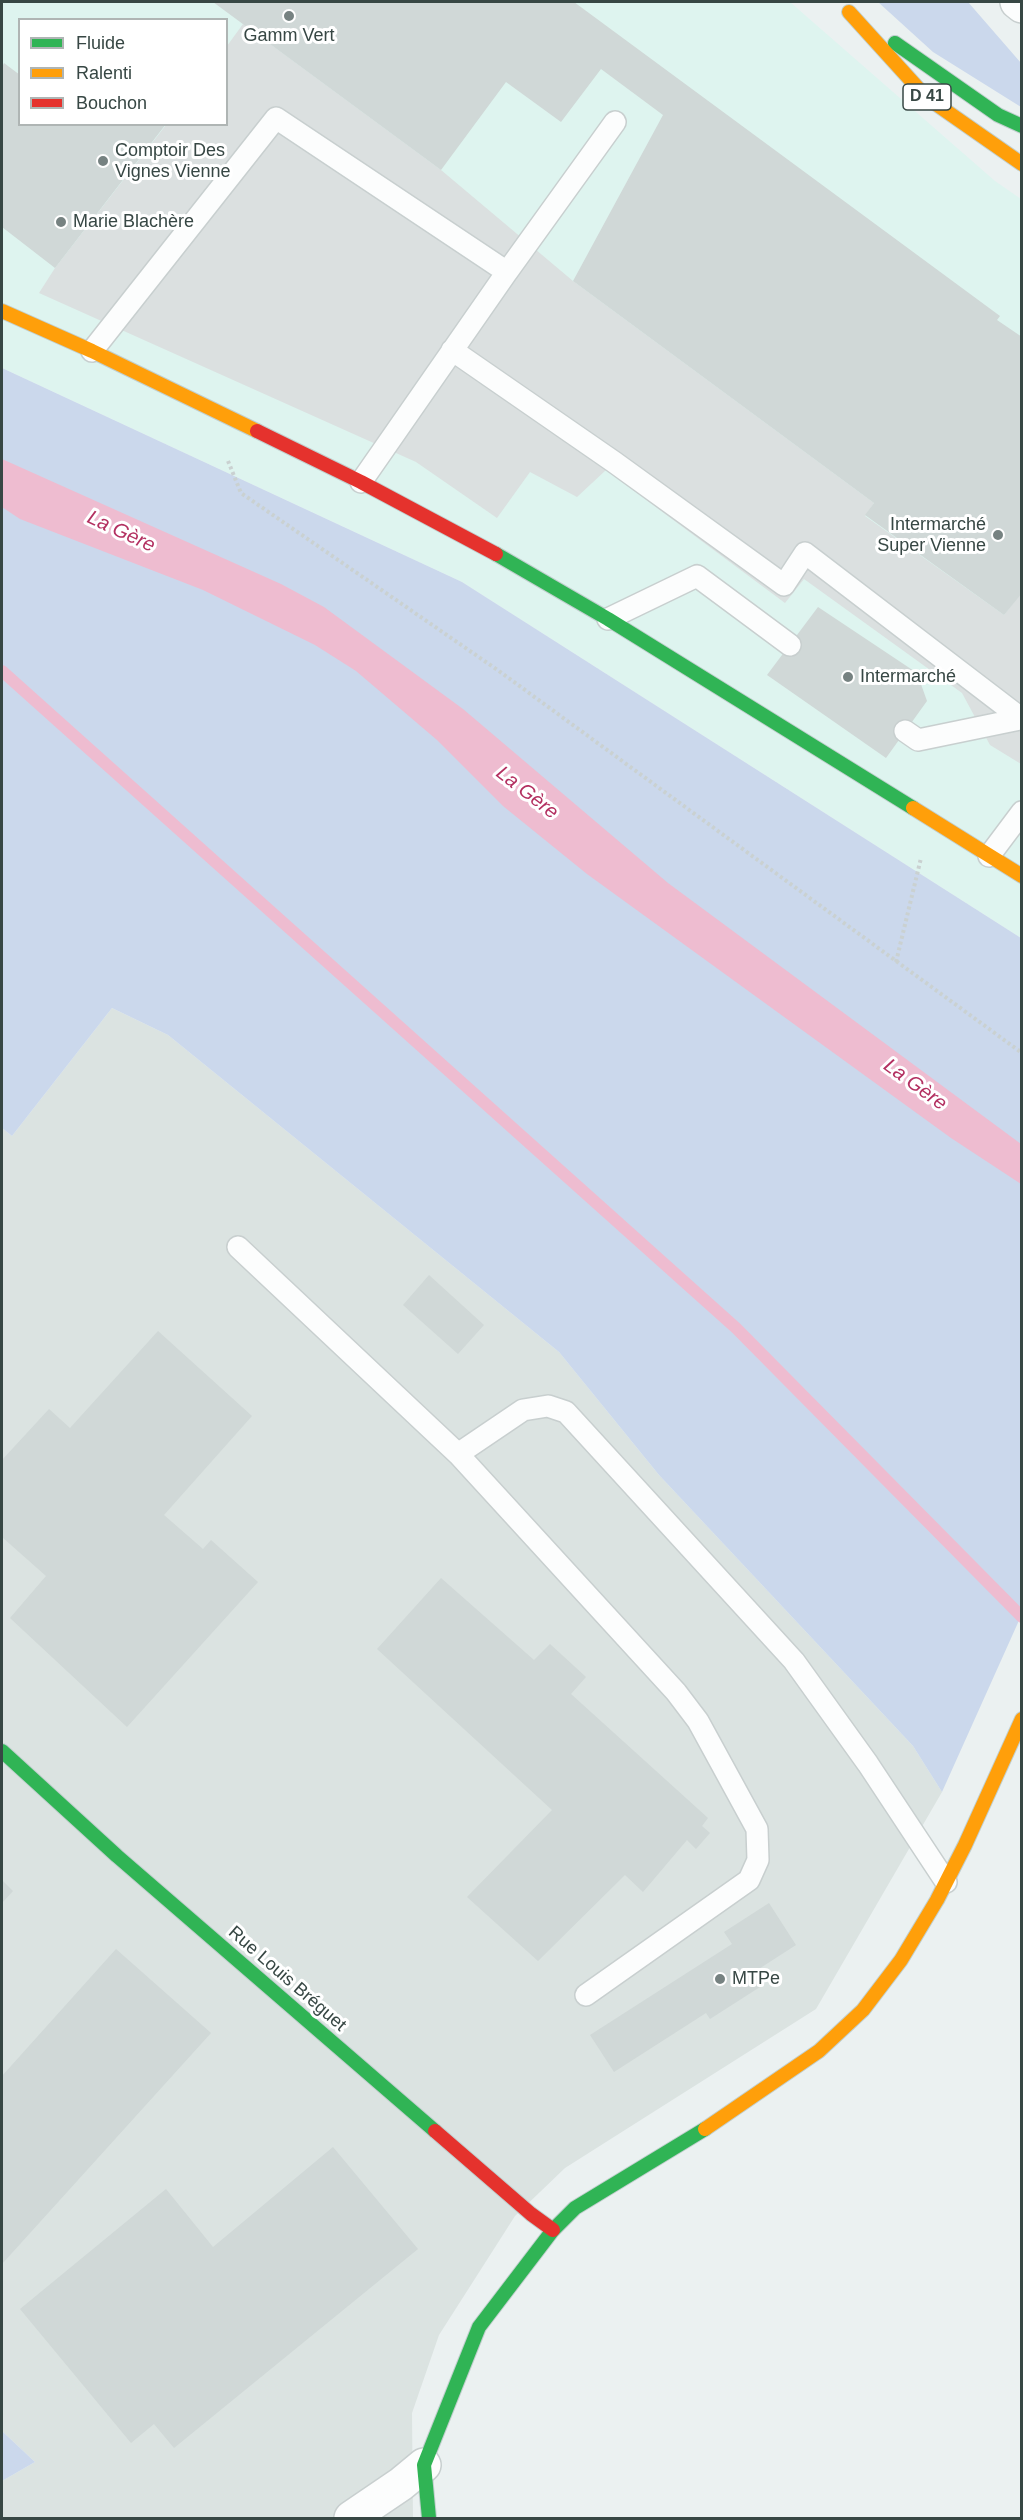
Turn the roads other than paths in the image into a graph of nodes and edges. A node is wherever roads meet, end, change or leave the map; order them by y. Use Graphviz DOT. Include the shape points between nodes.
graph roads {
  1 [pos="837,2"];
  2 [pos="1017,2"];
  3 [pos="1022,6"];
  4 [pos="849,12"];
  5 [pos="615,122"];
  6 [pos="1022,126"];
  7 [pos="1022,164"];
  8 [pos="507,272"];
  9 [pos="2,311"];
  10 [pos="452,350"];
  11 [pos="92,351"];
  12 [pos="362,482"];
  13 [pos="608,619"];
  14 [pos="790,645"];
  15 [pos="1021,719"];
  16 [pos="905,731"];
  17 [pos="1022,812"];
  18 [pos="989,856"];
  19 [pos="1022,876"];
  20 [pos="238,1247"];
  21 [pos="458,1454"];
  22 [pos="1022,1719"];
  23 [pos="2,1751"];
  24 [pos="946,1882"];
  25 [pos="586,1995"];
  26 [pos="553,2230"];
  27 [pos="424,2464"];
  28 [pos="351,2518"];
  29 [pos="429,2518"];
  1 -- 4 [label="street, D 41"];
  2 -- 3 [label="street"];
  4 -- 6 [label="street, D 41" via="998,115"];
  4 -- 7 [label="street, D 41" via="926,96"];
  5 -- 8 [label="lane"];
  8 -- 10 [label="lane"];
  8 -- 11 [label="lane" via="276,118"];
  9 -- 11 [label="street"];
  10 -- 12 [label="lane"];
  10 -- 15 [label="lane" via="784,585 806,553"];
  11 -- 12 [label="street"];
  12 -- 13 [label="street"];
  13 -- 14 [label="lane" via="697,576"];
  13 -- 18 [label="street"];
  15 -- 16 [label="lane" via="918,740"];
  17 -- 18 [label="lane"];
  18 -- 19 [label="street"];
  20 -- 21 [label="lane"];
  21 -- 24 [label="lane" via="523,1410 548,1406 566,1412 794,1661"];
  21 -- 25 [label="lane" via="676,1692 698,1721 757,1829 758,1860 749,1880"];
  22 -- 24 [label="street"];
  23 -- 26 [label="street, Rue Louis Bréguet" via="117,1856"];
  24 -- 26 [label="street" via="901,1960 863,2010 819,2051 717,2122 574,2208"];
  26 -- 27 [label="street" via="479,2327"];
  27 -- 28 [label="street"];
  27 -- 29 [label="street"];
}
